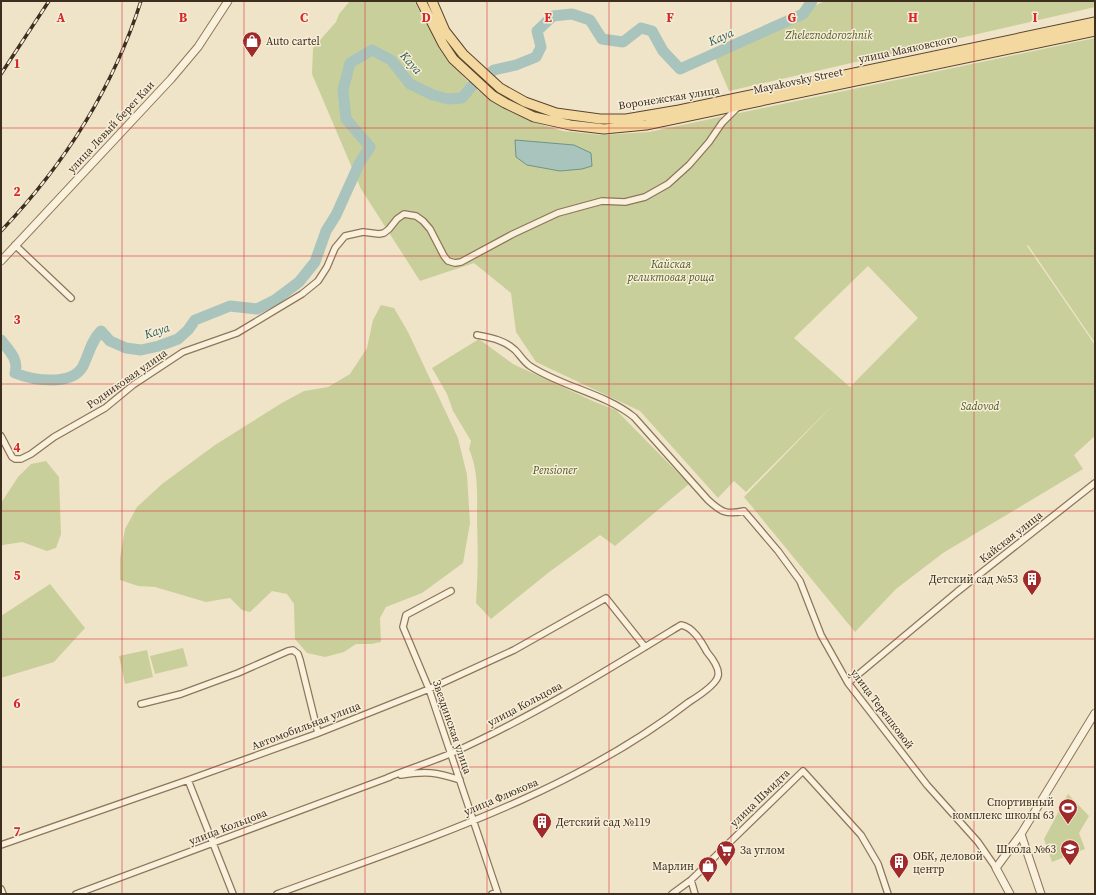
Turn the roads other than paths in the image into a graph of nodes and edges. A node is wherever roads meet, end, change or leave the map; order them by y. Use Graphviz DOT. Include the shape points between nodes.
graph roads {
  1 [pos="228,1"];
  2 [pos="421,1"];
  3 [pos="432,1"];
  4 [pos="1095,22"];
  5 [pos="1095,31"];
  6 [pos="727,100"];
  7 [pos="740,105"];
  8 [pos="15,245"];
  9 [pos="1,261"];
  10 [pos="70,298"];
  11 [pos="477,335"];
  12 [pos="1,436"];
  13 [pos="1095,483"];
  14 [pos="451,591"];
  15 [pos="645,647"];
  16 [pos="715,683"];
  17 [pos="848,683"];
  18 [pos="429,689"];
  19 [pos="141,704"];
  20 [pos="1095,713"];
  21 [pos="318,733"];
  22 [pos="451,753"];
  23 [pos="386,778"];
  24 [pos="188,780"];
  25 [pos="460,780"];
  26 [pos="474,820"];
  27 [pos="1021,834"];
  28 [pos="213,844"];
  29 [pos="1,845"];
  30 [pos="996,868"];
  31 [pos="691,880"];
  32 [pos="1,889"];
  33 [pos="496,893"];
  34 [pos="3,894"];
  35 [pos="76,894"];
  36 [pos="233,894"];
  37 [pos="277,894"];
  38 [pos="672,894"];
  39 [pos="695,894"];
  40 [pos="888,894"];
  41 [pos="1010,894"];
  42 [pos="1041,894"];
  1 -- 8 [label="street, улица Левый берег Каи" via="198,46 171,79"];
  2 -- 7 [label="main road, Воронежская улица" via="453,59 493,96 534,117 570,126 604,129 646,125"];
  3 -- 6 [label="main road, Воронежская улица" via="445,31 472,63 500,88 545,110 600,119 626,119"];
  4 -- 6 [label="main road, улица Маяковского"];
  5 -- 7 [label="main road, Mayakovsky Street"];
  7 -- 12 [label="street, Родниковая улица" via="722,123 689,165 668,184 646,197 625,202 602,201 558,213 513,234 469,259 455,263 448,261 444,256 423,221 416,216 404,214 384,233 363,232 346,236 336,248 318,281 302,294 237,333 183,352 133,385 105,408 54,437 26,458 12,457"];
  8 -- 9 [label="street, улица Левый берег Каи"];
  8 -- 10 [label="street"];
  11 -- 17 [label="street, улица Терешковой" via="507,343 529,365 625,410 718,509 728,513 744,511 800,581 821,635"];
  13 -- 17 [label="street, Кайская улица" via="957,592"];
  14 -- 18 [label="street, Звездинская улица" via="406,615 403,626"];
  15 -- 16 [label="street, улица Кольцова" via="681,625 688,626 717,667 718,676"];
  15 -- 18 [label="street, Автомобильная улица" via="606,598 514,650"];
  15 -- 22 [label="street, улица Кольцова" via="529,715"];
  16 -- 26 [label="street, улица Флюкова" via="680,710 622,748 554,786"];
  17 -- 30 [label="street, улица Терешковой" via="926,785 978,842"];
  18 -- 21 [label="street, Автомобильная улица"];
  18 -- 22 [label="street, Звездинская улица"];
  19 -- 21 [label="street" via="181,694 293,650 300,660"];
  20 -- 27 [label="street"];
  21 -- 24 [label="street, Автомобильная улица"];
  22 -- 23 [label="street, улица Кольцова"];
  22 -- 25 [label="street, Звездинская улица"];
  23 -- 25 [label="street, улица Кольцова" via="431,772"];
  23 -- 28 [label="street, улица Кольцова"];
  24 -- 28 [label="street"];
  24 -- 29 [label="street, Автомобильная улица"];
  25 -- 26 [label="street, Звездинская улица"];
  26 -- 33 [label="street, Звездинская улица"];
  26 -- 37 [label="street, улица Флюкова"];
  27 -- 30 [label="street"];
  27 -- 42 [label="street"];
  28 -- 35 [label="street, улица Кольцова"];
  28 -- 36 [label="street"];
  30 -- 41 [label="street"];
  31 -- 38 [label="street, улица Шмидта"];
  31 -- 39 [label="street"];
  31 -- 40 [label="street, улица Шмидта" via="803,771 861,835 878,864"];
  32 -- 34 [label="street"];
}
